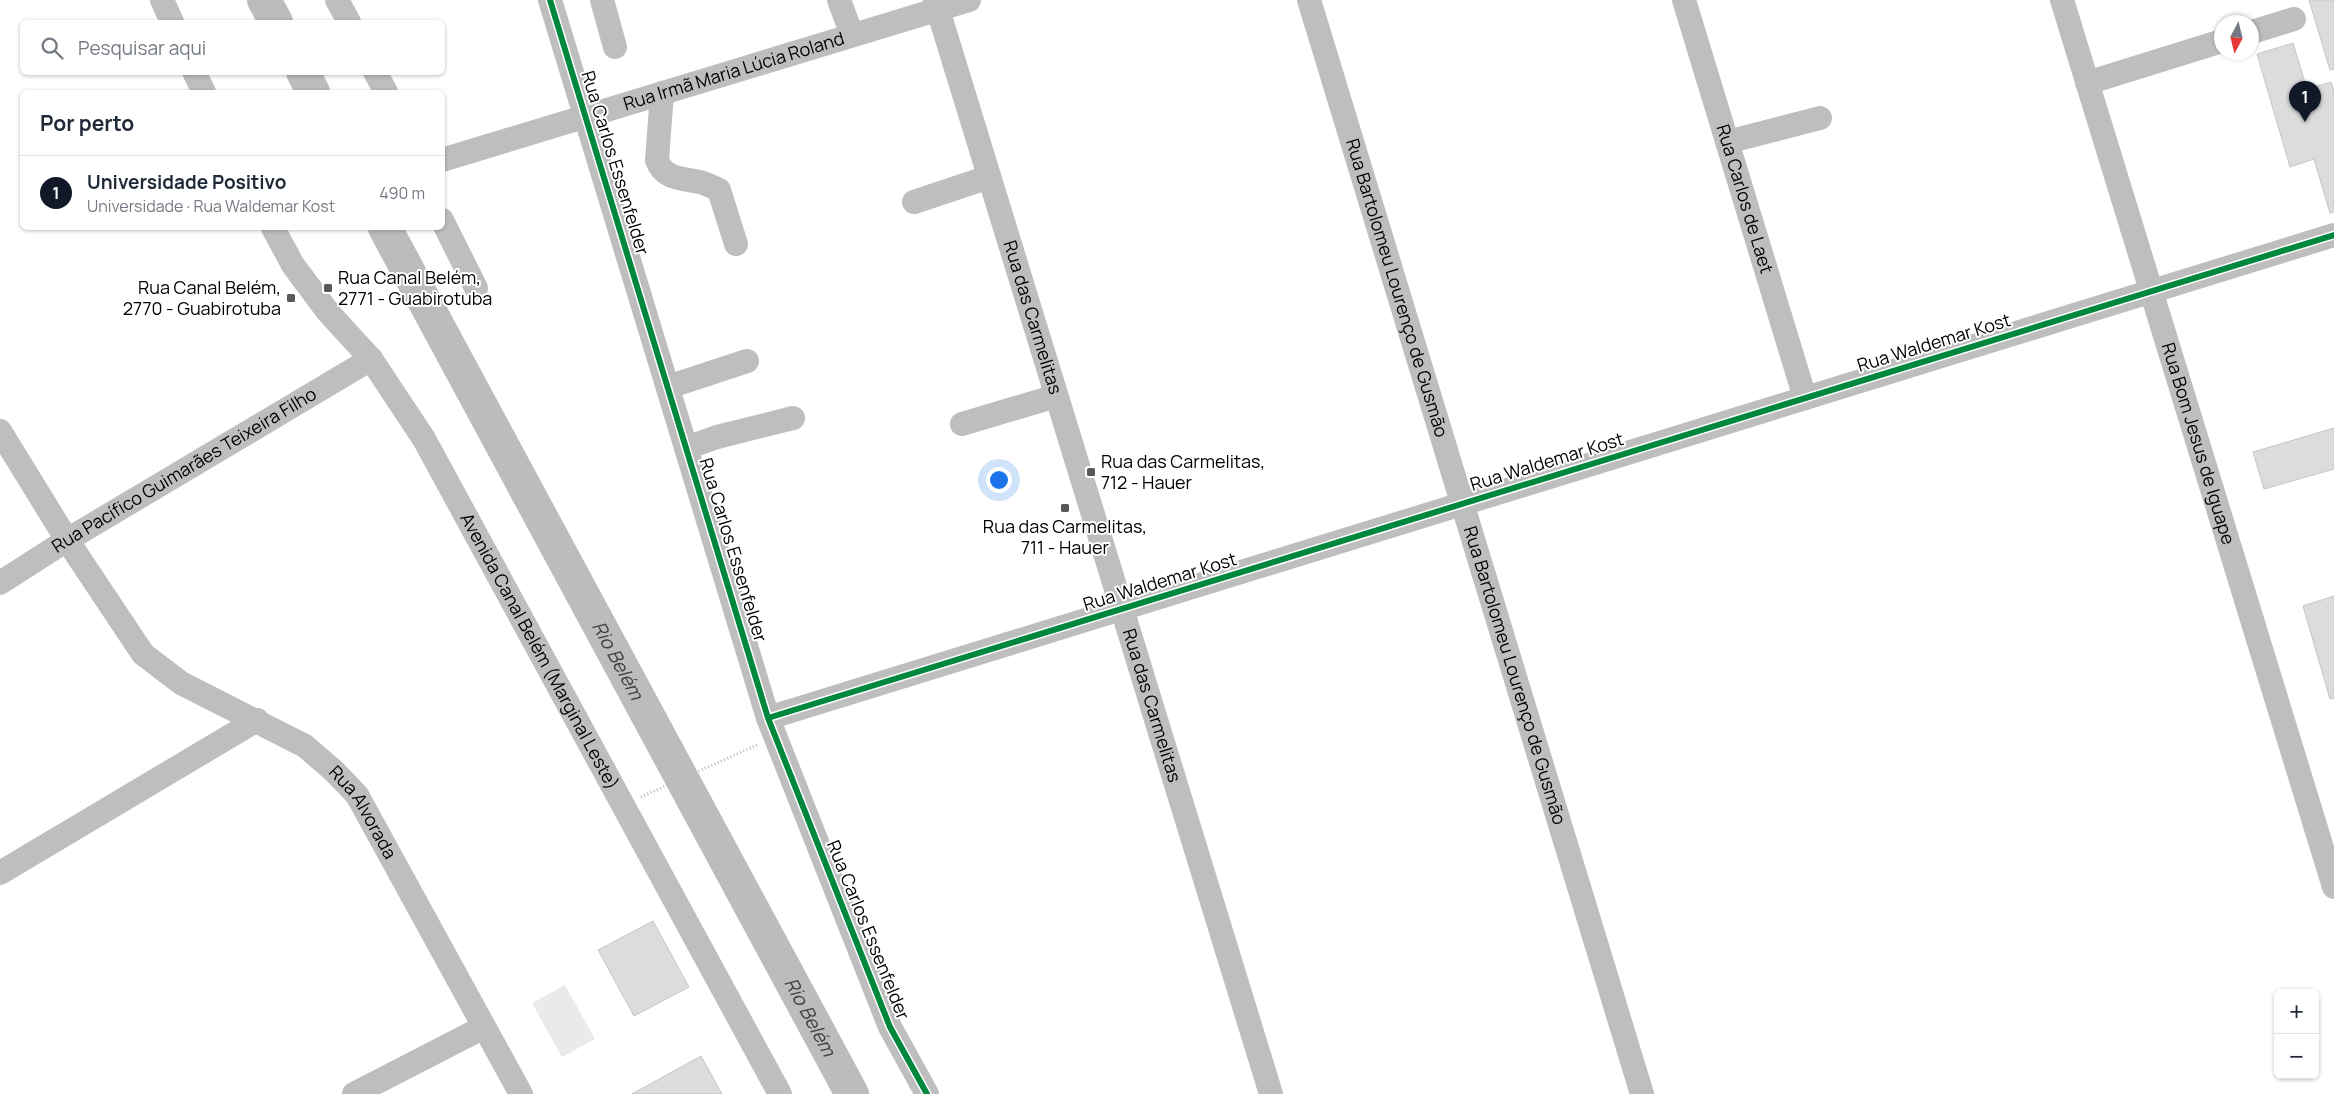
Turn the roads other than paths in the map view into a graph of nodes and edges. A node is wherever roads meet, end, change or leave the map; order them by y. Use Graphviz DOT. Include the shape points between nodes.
graph roads {
  1 [pos="162,0"];
  2 [pos="337,0"];
  3 [pos="550,0"];
  4 [pos="602,0"];
  5 [pos="838,0"];
  6 [pos="969,0"];
  7 [pos="1309,0"];
  8 [pos="1684,0"];
  9 [pos="2062,0"];
  10 [pos="936,5"];
  11 [pos="2294,19"];
  12 [pos="171,20"];
  13 [pos="348,20"];
  14 [pos="2259,30"];
  15 [pos="852,35"];
  16 [pos="2214,44"];
  17 [pos="615,46"];
  18 [pos="196,75"];
  19 [pos="377,75"];
  20 [pos="2087,83"];
  21 [pos="203,90"];
  22 [pos="385,90"];
  23 [pos="662,93"];
  24 [pos="586,117"];
  25 [pos="1820,118"];
  26 [pos="1727,142"];
  27 [pos="445,159"];
  28 [pos="989,178"];
  29 [pos="914,202"];
  30 [pos="445,226"];
  31 [pos="275,230"];
  32 [pos="2334,235"];
  33 [pos="736,244"];
  34 [pos="476,288"];
  35 [pos="2151,292"];
  36 [pos="371,359"];
  37 [pos="746,361"];
  38 [pos="668,387"];
  39 [pos="1056,396"];
  40 [pos="1805,398"];
  41 [pos="793,418"];
  42 [pos="962,424"];
  43 [pos="0,431"];
  44 [pos="686,448"];
  45 [pos="1462,504"];
  46 [pos="67,540"];
  47 [pos="0,583"];
  48 [pos="1122,609"];
  49 [pos="257,720"];
  50 [pos="771,728"];
  51 [pos="0,873"];
  52 [pos="2334,887"];
  53 [pos="484,1027"];
  54 [pos="354,1094"];
  55 [pos="521,1094"];
  56 [pos="780,1094"];
  57 [pos="927,1094"];
  58 [pos="1271,1094"];
  59 [pos="1642,1094"];
  1 -- 12 [label="street"];
  2 -- 13 [label="street"];
  3 -- 24 [label="street, Rua Carlos Essenfelder"];
  4 -- 17 [label="street"];
  5 -- 15 [label="street"];
  6 -- 10 [label="street, Rua Irmã Maria Lúcia Roland"];
  7 -- 45 [label="street, Rua Bartolomeu Lourenço de Gusmão"];
  8 -- 26 [label="street, Rua Carlos de Laet"];
  9 -- 20 [label="street, Rua Bom Jesus de Iguape"];
  10 -- 15 [label="street, Rua Irmã Maria Lúcia Roland"];
  10 -- 28 [label="street, Rua das Carmelitas"];
  11 -- 14 [label="street"];
  15 -- 23 [label="street, Rua Irmã Maria Lúcia Roland"];
  16 -- 20 [label="street"];
  18 -- 21 [label="street"];
  19 -- 22 [label="street"];
  20 -- 35 [label="street, Rua Bom Jesus de Iguape"];
  23 -- 24 [label="street, Rua Irmã Maria Lúcia Roland"];
  23 -- 33 [label="street" via="659,166 666,174 702,182 719,190"];
  24 -- 27 [label="street, Rua Irmã Maria Lúcia Roland"];
  24 -- 38 [label="street, Rua Carlos Essenfelder"];
  25 -- 26 [label="street"];
  26 -- 40 [label="street, Rua Carlos de Laet"];
  28 -- 29 [label="street"];
  28 -- 39 [label="street, Rua das Carmelitas"];
  30 -- 34 [label="street"];
  31 -- 36 [label="street, Avenida Canal Belém (Marginal Leste)" via="293,265 328,312"];
  32 -- 35 [label="street, Rua Waldemar Kost"];
  35 -- 40 [label="street, Rua Waldemar Kost"];
  35 -- 52 [label="street, Rua Bom Jesus de Iguape"];
  36 -- 46 [label="street, Rua Pacífico Guimarães Teixeira Filho"];
  36 -- 56 [label="street, Avenida Canal Belém (Marginal Leste)" via="424,440"];
  37 -- 38 [label="street"];
  38 -- 44 [label="street, Rua Carlos Essenfelder"];
  39 -- 42 [label="street"];
  39 -- 48 [label="street, Rua das Carmelitas"];
  40 -- 45 [label="street, Rua Waldemar Kost"];
  41 -- 44 [label="street"];
  43 -- 46 [label="street, Rua Alvorada"];
  44 -- 50 [label="street, Rua Carlos Essenfelder"];
  45 -- 48 [label="street, Rua Waldemar Kost"];
  45 -- 59 [label="street, Rua Bartolomeu Lourenço de Gusmão"];
  46 -- 47 [label="street, Rua Pacífico Guimarães Teixeira Filho"];
  46 -- 49 [label="street, Rua Alvorada" via="143,654 181,683"];
  48 -- 50 [label="street, Rua Waldemar Kost"];
  48 -- 58 [label="street, Rua das Carmelitas"];
  49 -- 51 [label="street"];
  49 -- 53 [label="street, Rua Alvorada" via="306,746 356,795"];
  50 -- 57 [label="street, Rua Carlos Essenfelder" via="890,1027"];
  53 -- 54 [label="street"];
  53 -- 55 [label="street, Rua Alvorada"];
}
